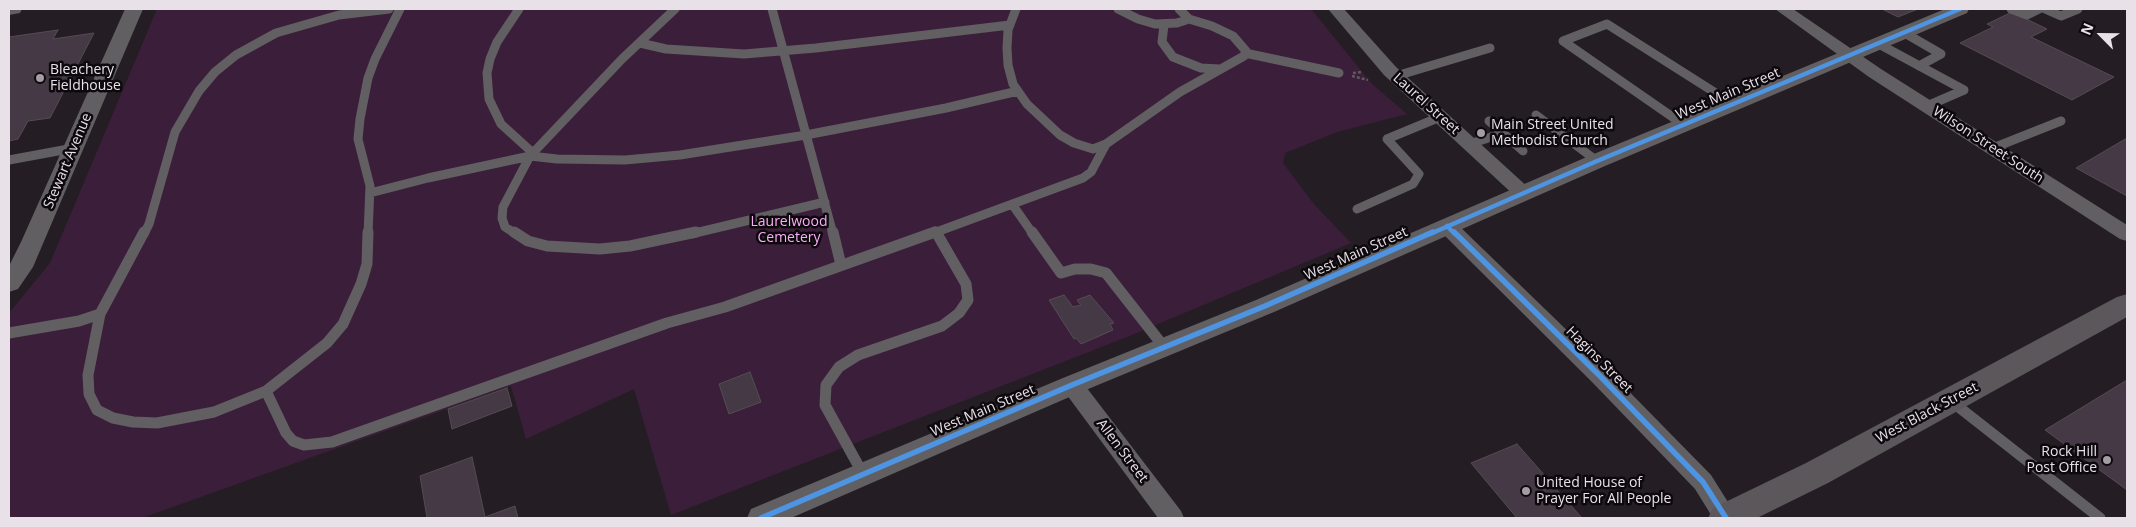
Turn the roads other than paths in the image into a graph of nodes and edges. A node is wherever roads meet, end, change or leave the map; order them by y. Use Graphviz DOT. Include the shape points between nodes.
graph roads {
  1 [pos="9,9"];
  2 [pos="14,9"];
  3 [pos="134,9"];
  4 [pos="389,9"];
  5 [pos="400,9"];
  6 [pos="519,9"];
  7 [pos="675,9"];
  8 [pos="772,9"];
  9 [pos="1016,9"];
  10 [pos="1118,9"];
  11 [pos="1179,9"];
  12 [pos="1336,9"];
  13 [pos="1783,9"];
  14 [pos="1960,9"];
  15 [pos="2012,9"];
  16 [pos="2038,9"];
  17 [pos="2045,9"];
  18 [pos="2078,9"];
  19 [pos="1189,18"];
  20 [pos="1010,25"];
  21 [pos="1164,25"];
  22 [pos="1903,32"];
  23 [pos="640,43"];
  24 [pos="1877,43"];
  25 [pos="1490,48"];
  26 [pos="783,52"];
  27 [pos="1245,53"];
  28 [pos="1849,55"];
  29 [pos="1919,66"];
  30 [pos="1223,68"];
  31 [pos="1339,73"];
  32 [pos="1396,76"];
  33 [pos="1018,91"];
  34 [pos="1733,104"];
  35 [pos="1927,106"];
  36 [pos="1536,115"];
  37 [pos="1440,117"];
  38 [pos="1489,121"];
  39 [pos="2060,121"];
  40 [pos="1684,125"];
  41 [pos="1503,133"];
  42 [pos="806,135"];
  43 [pos="1106,144"];
  44 [pos="1470,144"];
  45 [pos="74,148"];
  46 [pos="1993,148"];
  47 [pos="1523,150"];
  48 [pos="532,155"];
  49 [pos="9,160"];
  50 [pos="1597,161"];
  51 [pos="370,193"];
  52 [pos="1523,193"];
  53 [pos="825,202"];
  54 [pos="1012,204"];
  55 [pos="1357,209"];
  56 [pos="1447,226"];
  57 [pos="935,231"];
  58 [pos="2127,234"];
  59 [pos="841,265"];
  60 [pos="9,283"];
  61 [pos="2127,304"];
  62 [pos="100,314"];
  63 [pos="9,333"];
  64 [pos="1164,347"];
  65 [pos="1072,385"];
  66 [pos="266,391"];
  67 [pos="1950,401"];
  68 [pos="863,474"];
  69 [pos="761,518"];
  70 [pos="1172,518"];
  71 [pos="1726,518"];
  72 [pos="2100,518"];
  1 -- 2 [label="street"];
  3 -- 45 [label="street, Stewart Avenue"];
  4 -- 62 [label="lane" via="330,17 276,33 236,55 215,72 181,118 168,151 149,224"];
  5 -- 51 [label="lane" via="375,59 363,100 358,139"];
  6 -- 48 [label="lane" via="490,59 487,73 489,99 501,124"];
  7 -- 23 [label="lane"];
  8 -- 26 [label="lane"];
  9 -- 20 [label="lane"];
  10 -- 21 [label="lane" via="1146,22"];
  11 -- 19 [label="lane"];
  12 -- 32 [label="street, Laurel Street"];
  13 -- 28 [label="street, Wilson Street South"];
  14 -- 22 [label="street, West Main Street"];
  15 -- 16 [label="lane" via="2027,15"];
  17 -- 18 [label="lane" via="2061,16"];
  19 -- 21 [label="lane"];
  19 -- 27 [label="lane" via="1234,36"];
  20 -- 26 [label="lane"];
  20 -- 33 [label="lane" via="1008,65"];
  21 -- 30 [label="lane" via="1162,42 1173,57 1202,68"];
  22 -- 24 [label="street, West Main Street"];
  22 -- 29 [label="lane" via="1941,54"];
  23 -- 26 [label="lane" via="707,53"];
  23 -- 48 [label="lane"];
  24 -- 28 [label="street, West Main Street"];
  24 -- 29 [label="lane"];
  25 -- 32 [label="lane"];
  26 -- 42 [label="lane"];
  27 -- 30 [label="lane"];
  27 -- 31 [label="lane"];
  28 -- 34 [label="street, West Main Street"];
  28 -- 35 [label="street, Wilson Street South"];
  29 -- 35 [label="lane" via="1964,90"];
  30 -- 43 [label="lane" via="1180,92"];
  32 -- 37 [label="street, Laurel Street"];
  33 -- 42 [label="lane"];
  33 -- 43 [label="lane" via="1060,135 1093,149"];
  34 -- 40 [label="street, West Main Street"];
  34 -- 40 [label="lane" via="1607,24 1563,41"];
  35 -- 46 [label="street, Wilson Street South"];
  36 -- 50 [label="lane"];
  37 -- 44 [label="street, Laurel Street"];
  37 -- 55 [label="lane" via="1387,139 1419,174 1413,184"];
  38 -- 41 [label="lane"];
  39 -- 46 [label="lane"];
  40 -- 50 [label="street, West Main Street"];
  41 -- 44 [label="lane"];
  41 -- 47 [label="lane"];
  42 -- 48 [label="lane" via="654,158 591,160"];
  42 -- 53 [label="lane"];
  43 -- 54 [label="lane" via="1096,166 1083,178"];
  44 -- 52 [label="street, Laurel Street"];
  45 -- 49 [label="lane"];
  45 -- 60 [label="street, Stewart Avenue" via="33,242"];
  46 -- 58 [label="street, Wilson Street South"];
  48 -- 51 [label="lane"];
  48 -- 53 [label="lane" via="510,191 502,218 505,227 515,235 546,246 600,249 630,246"];
  50 -- 52 [label="street, West Main Street"];
  51 -- 66 [label="lane" via="367,264 344,324 320,350"];
  52 -- 56 [label="street, West Main Street"];
  53 -- 59 [label="lane"];
  54 -- 57 [label="lane"];
  54 -- 64 [label="lane" via="1061,273 1075,269 1106,273"];
  56 -- 64 [label="street, West Main Street"];
  56 -- 71 [label="street, Hagins Street" via="1703,482"];
  57 -- 59 [label="lane"];
  57 -- 68 [label="lane" via="966,284 968,300 960,313 942,326 858,355 839,367 826,385 825,404"];
  59 -- 66 [label="lane" via="332,442 304,445 293,441"];
  61 -- 67 [label="main road, West Black Street"];
  62 -- 63 [label="lane" via="79,321"];
  62 -- 66 [label="lane" via="88,375 88,394 97,410 113,418 157,423 184,420"];
  64 -- 65 [label="street, West Main Street"];
  65 -- 68 [label="street, West Main Street"];
  65 -- 70 [label="street, Allen Street"];
  67 -- 71 [label="main road, West Black Street"];
  67 -- 72 [label="lane"];
  68 -- 69 [label="street, West Main Street"];
}
